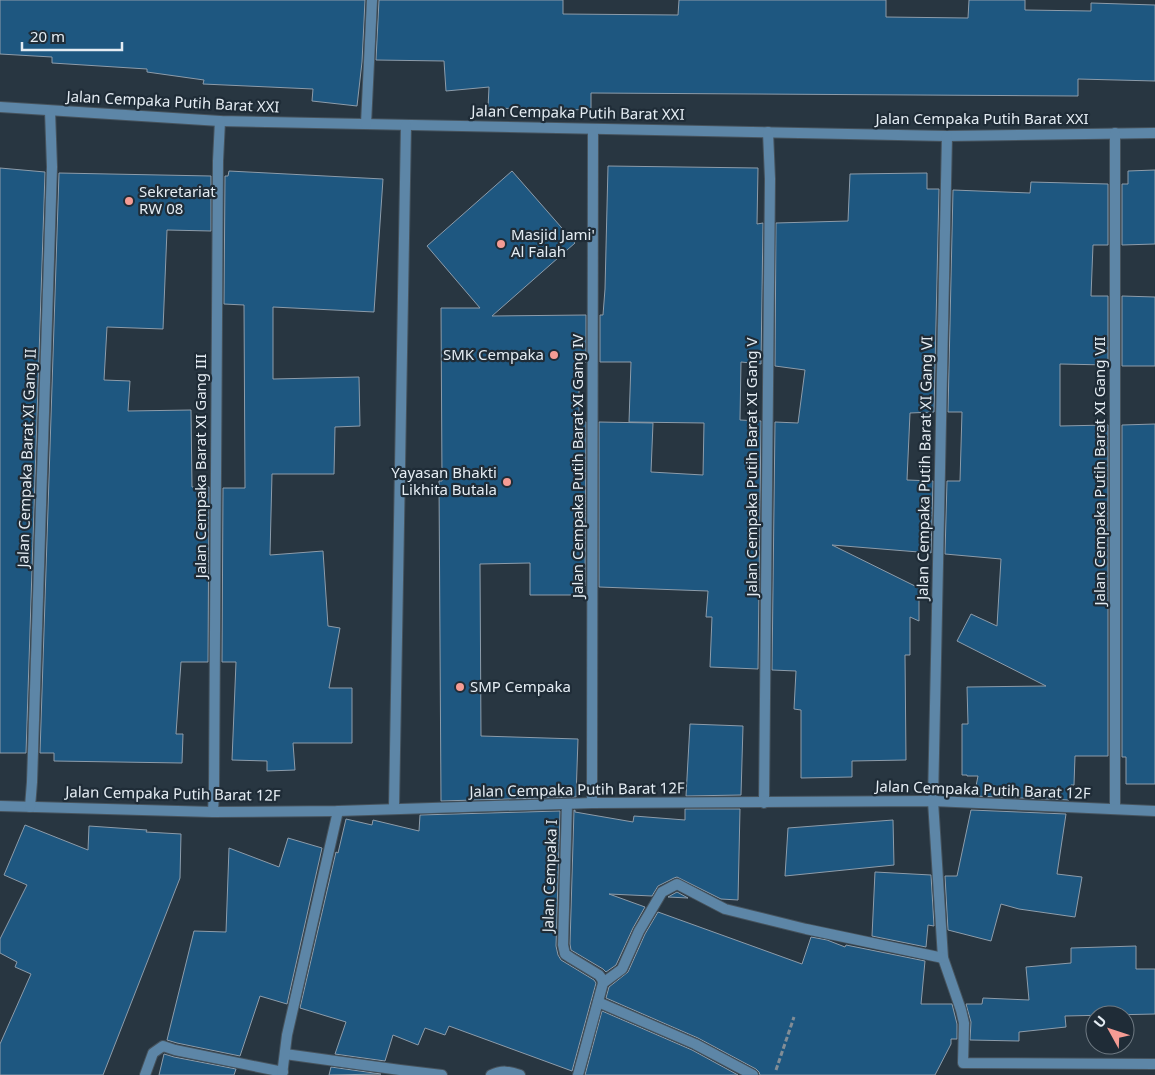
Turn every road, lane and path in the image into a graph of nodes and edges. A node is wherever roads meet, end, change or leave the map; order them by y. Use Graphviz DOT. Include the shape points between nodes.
graph roads {
  1 [pos="372,0"];
  2 [pos="0,107"];
  3 [pos="50,111"];
  4 [pos="220,120"];
  5 [pos="366,124"];
  6 [pos="406,124"];
  7 [pos="593,129"];
  8 [pos="768,132"];
  9 [pos="1115,133"];
  10 [pos="1155,133"];
  11 [pos="947,136"];
  12 [pos="933,801"];
  13 [pos="592,803"];
  14 [pos="764,803"];
  15 [pos="567,804"];
  16 [pos="0,806"];
  17 [pos="30,807"];
  18 [pos="394,808"];
  19 [pos="1116,809"];
  20 [pos="338,811"];
  21 [pos="1155,811"];
  22 [pos="213,812"];
  23 [pos="943,958"];
  24 [pos="603,983"];
  25 [pos="598,1002"];
  26 [pos="794,1017"];
  27 [pos="285,1054"];
  28 [pos="1155,1064"];
  29 [pos="283,1074"];
  30 [pos="145,1075"];
  31 [pos="442,1075"];
  32 [pos="491,1075"];
  33 [pos="520,1075"];
  34 [pos="578,1075"];
  35 [pos="753,1075"];
  36 [pos="774,1075"];
  1 -- 5 [label="street"];
  2 -- 3 [label="street, Jalan Cempaka Putih Barat XXI"];
  3 -- 4 [label="street, Jalan Cempaka Putih Barat XXI"];
  3 -- 17 [label="street, Jalan Cempaka Barat XI Gang II" via="51,177"];
  4 -- 5 [label="street, Jalan Cempaka Putih Barat XXI"];
  4 -- 22 [label="street, Jalan Cempaka Barat XI Gang III"];
  5 -- 6 [label="street, Jalan Cempaka Putih Barat XXI"];
  6 -- 7 [label="street, Jalan Cempaka Putih Barat XXI"];
  6 -- 18 [label="street"];
  7 -- 8 [label="street, Jalan Cempaka Putih Barat XXI"];
  7 -- 13 [label="street, Jalan Cempaka Putih Barat XI Gang IV"];
  8 -- 11 [label="street, Jalan Cempaka Putih Barat XXI"];
  8 -- 14 [label="street, Jalan Cempaka Putih Barat XI Gang V"];
  9 -- 10 [label="street, Jalan Cempaka Putih Barat XXI"];
  9 -- 11 [label="street, Jalan Cempaka Putih Barat XXI"];
  9 -- 19 [label="street, Jalan Cempaka Putih Barat XI Gang VII"];
  11 -- 12 [label="street, Jalan Cempaka Putih Barat XI Gang VI"];
  12 -- 14 [label="street, Jalan Cempaka Putih Barat 12F"];
  12 -- 19 [label="street, Jalan Cempaka Putih Barat 12F"];
  12 -- 23 [label="street, Jalan Cempaka Putih Barat XI Gang VI"];
  13 -- 14 [label="street, Jalan Cempaka Putih Barat 12F"];
  13 -- 15 [label="street, Jalan Cempaka Putih Barat 12F"];
  15 -- 18 [label="street, Jalan Cempaka Putih Barat 12F"];
  15 -- 24 [label="street, Jalan Cempaka I" via="563,945 566,954 599,975"];
  16 -- 17 [label="street, Jalan Cempaka Putih Barat 12F"];
  17 -- 22 [label="street, Jalan Cempaka Putih Barat 12F"];
  18 -- 20 [label="street, Jalan Cempaka Putih Barat 12F"];
  19 -- 21 [label="street, Jalan Cempaka Putih Barat 12F"];
  20 -- 22 [label="street, Jalan Cempaka Putih Barat 12F"];
  20 -- 27 [label="street"];
  23 -- 24 [label="street" via="726,909 677,884 662,892 622,969"];
  23 -- 28 [label="street, Jalan Cempaka Putih Barat XI Gang VI" via="964,1023 964,1063"];
  24 -- 25 [label="street"];
  25 -- 34 [label="street"];
  25 -- 35 [label="street" via="695,1044"];
  26 -- 36 [label="path"];
  27 -- 29 [label="street"];
  27 -- 31 [label="street"];
  29 -- 30 [label="street" via="163,1046 153,1053"];
  32 -- 33 [label="street" via="502,1071"];
}
